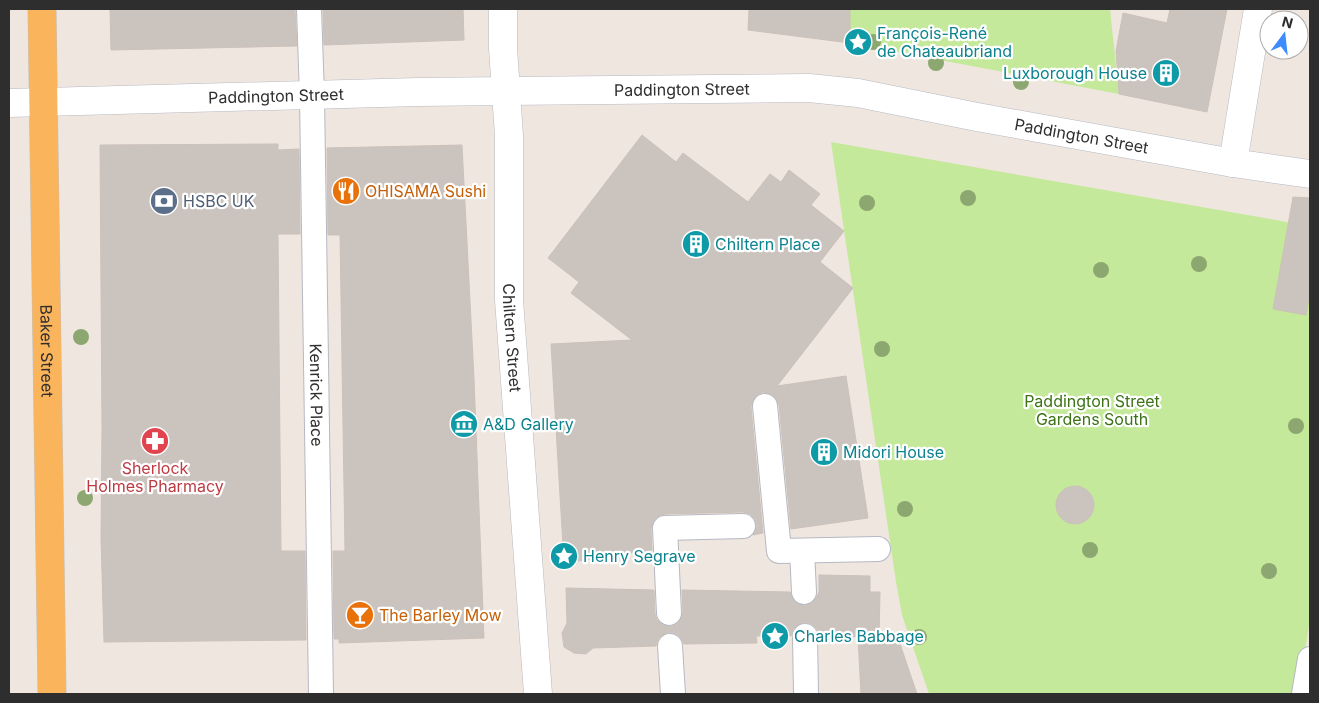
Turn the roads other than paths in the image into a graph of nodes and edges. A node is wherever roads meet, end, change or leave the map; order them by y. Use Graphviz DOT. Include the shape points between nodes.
graph roads {
  1 [pos="42,9"];
  2 [pos="309,9"];
  3 [pos="503,9"];
  4 [pos="1258,9"];
  5 [pos="506,92"];
  6 [pos="312,96"];
  7 [pos="44,102"];
  8 [pos="9,103"];
  9 [pos="1233,163"];
  10 [pos="1310,174"];
  11 [pos="765,406"];
  12 [pos="743,526"];
  13 [pos="878,549"];
  14 [pos="802,551"];
  15 [pos="804,592"];
  16 [pos="669,613"];
  17 [pos="805,636"];
  18 [pos="670,646"];
  19 [pos="1310,659"];
  20 [pos="52,694"];
  21 [pos="322,694"];
  22 [pos="538,694"];
  23 [pos="673,694"];
  24 [pos="806,694"];
  25 [pos="1304,694"];
  1 -- 7 [label="main road, Baker Street"];
  2 -- 6 [label="lane, Kenrick Place"];
  3 -- 5 [label="main road, Chiltern Street"];
  4 -- 9 [label="main road"];
  5 -- 6 [label="main road, Paddington Street"];
  5 -- 9 [label="main road, Paddington Street" via="809,88 858,94"];
  5 -- 22 [label="main road, Chiltern Street" via="509,300"];
  6 -- 7 [label="main road, Paddington Street"];
  6 -- 21 [label="lane, Kenrick Place"];
  7 -- 8 [label="main road, Paddington Street"];
  7 -- 20 [label="main road, Baker Street"];
  9 -- 10 [label="main road, Paddington Street"];
  11 -- 14 [label="lane" via="779,551"];
  12 -- 16 [label="lane" via="665,528"];
  13 -- 14 [label="lane"];
  14 -- 15 [label="lane"];
  17 -- 24 [label="lane"];
  18 -- 23 [label="lane"];
  19 -- 25 [label="lane"];
}
